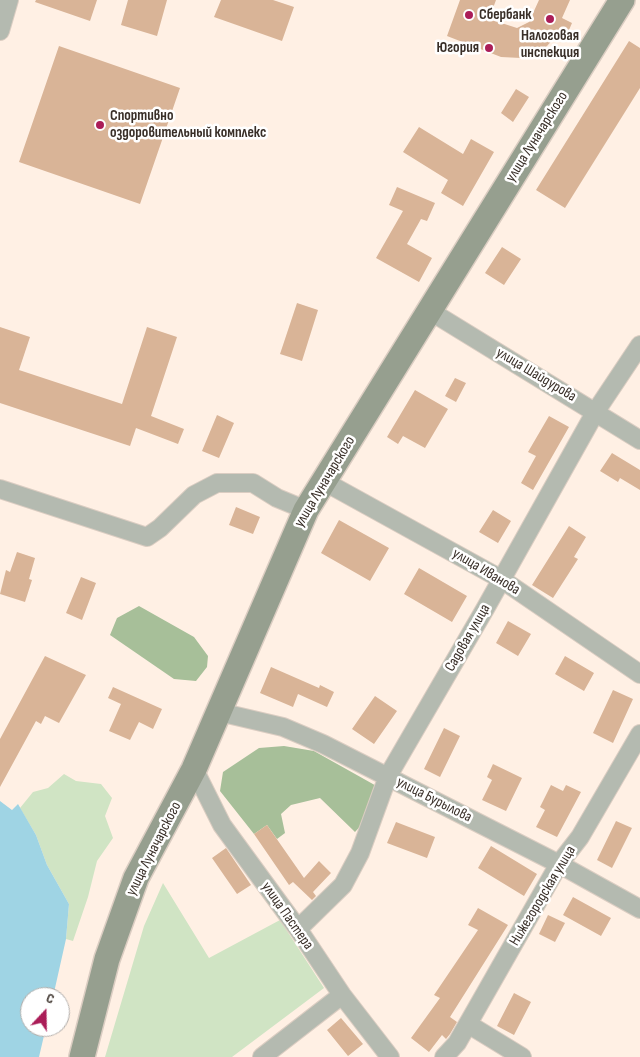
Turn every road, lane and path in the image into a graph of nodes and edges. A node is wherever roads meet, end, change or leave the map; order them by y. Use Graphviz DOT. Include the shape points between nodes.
graph roads {
  1 [pos="9,0"];
  2 [pos="622,0"];
  3 [pos="0,31"];
  4 [pos="430,311"];
  5 [pos="640,345"];
  6 [pos="596,411"];
  7 [pos="640,440"];
  8 [pos="324,482"];
  9 [pos="0,489"];
  10 [pos="306,510"];
  11 [pos="501,579"];
  12 [pos="640,674"];
  13 [pos="219,712"];
  14 [pos="640,734"];
  15 [pos="194,769"];
  16 [pos="388,776"];
  17 [pos="559,864"];
  18 [pos="640,909"];
  19 [pos="298,929"];
  20 [pos="342,995"];
  21 [pos="468,1024"];
  22 [pos="82,1057"];
  23 [pos="262,1057"];
  24 [pos="390,1057"];
  25 [pos="444,1057"];
  26 [pos="522,1057"];
  1 -- 3 [label="street"];
  2 -- 4 [label="street, улица Луначарского"];
  4 -- 6 [label="street, улица Шайдурова"];
  4 -- 8 [label="street, улица Луначарского"];
  5 -- 6 [label="street, Садовая улица"];
  6 -- 7 [label="street, улица Шайдурова"];
  6 -- 11 [label="street, Садовая улица"];
  8 -- 10 [label="street, улица Луначарского"];
  8 -- 11 [label="street, улица Иванова"];
  9 -- 10 [label="street" via="146,537 194,495 217,483 253,483"];
  10 -- 13 [label="street, улица Луначарского"];
  11 -- 12 [label="street, улица Иванова"];
  11 -- 16 [label="street, Садовая улица"];
  13 -- 15 [label="street, улица Луначарского"];
  13 -- 16 [label="street, улица Бурылова" via="283,727"];
  14 -- 17 [label="street, Нижегородская улица" via="580,837"];
  15 -- 19 [label="street, улица Пастера" via="222,825"];
  15 -- 22 [label="street, улица Луначарского" via="136,878 106,959"];
  16 -- 17 [label="street, улица Бурылова"];
  16 -- 19 [label="street, Садовая улица" via="360,853 343,885"];
  17 -- 18 [label="street, улица Бурылова"];
  17 -- 21 [label="street, Нижегородская улица"];
  19 -- 20 [label="street, улица Пастера"];
  20 -- 23 [label="street"];
  20 -- 24 [label="street, улица Пастера"];
  21 -- 25 [label="street, Нижегородская улица"];
  21 -- 26 [label="street"];
}
